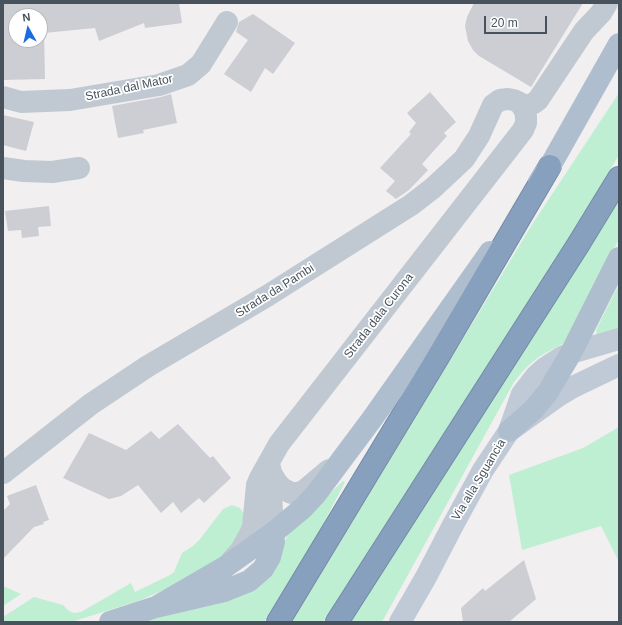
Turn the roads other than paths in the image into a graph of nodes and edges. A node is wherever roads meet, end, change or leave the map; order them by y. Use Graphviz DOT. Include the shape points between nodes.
graph roads {
  1 [pos="607,3"];
  2 [pos="227,22"];
  3 [pos="619,44"];
  4 [pos="3,97"];
  5 [pos="523,108"];
  6 [pos="550,166"];
  7 [pos="3,168"];
  8 [pos="79,168"];
  9 [pos="619,178"];
  10 [pos="619,258"];
  11 [pos="619,339"];
  12 [pos="571,353"];
  13 [pos="619,365"];
  14 [pos="509,431"];
  15 [pos="271,461"];
  16 [pos="341,461"];
  17 [pos="3,473"];
  18 [pos="273,533"];
  19 [pos="225,567"];
  20 [pos="156,608"];
  21 [pos="110,622"];
  22 [pos="278,622"];
  23 [pos="337,622"];
  24 [pos="400,622"];
  1 -- 5 [label="street" via="584,31 538,100"];
  2 -- 4 [label="street, Strada dal Mator" via="201,64 188,75 159,85 70,100 21,102"];
  3 -- 6 [label="main road"];
  5 -- 15 [label="street, Strada dala Curona" via="526,117 525,127 279,444"];
  5 -- 17 [label="street, Strada da Pambi" via="520,103 511,99 495,103 464,159 410,206 268,296 148,366 91,404"];
  6 -- 16 [label="main road"];
  6 -- 22 [label="highway"];
  7 -- 8 [label="street" via="52,172"];
  9 -- 23 [label="highway"];
  10 -- 12 [label="main road"];
  11 -- 12 [label="main road"];
  12 -- 14 [label="main road" via="548,392 534,409"];
  13 -- 14 [label="main road, Via alla Sguancia" via="558,396"];
  14 -- 24 [label="main road, Via alla Sguancia" via="483,470"];
  15 -- 16 [label="street" via="274,477 282,488 291,493 298,493"];
  15 -- 18 [label="street"];
  15 -- 19 [label="street, Strada dala Curona" via="257,485 250,534 241,550"];
  16 -- 18 [label="main road" via="303,508"];
  18 -- 19 [label="main road"];
  18 -- 20 [label="main road" via="274,542 270,557 263,569 250,581 224,591"];
  19 -- 20 [label="main road"];
  20 -- 21 [label="main road"];
}
